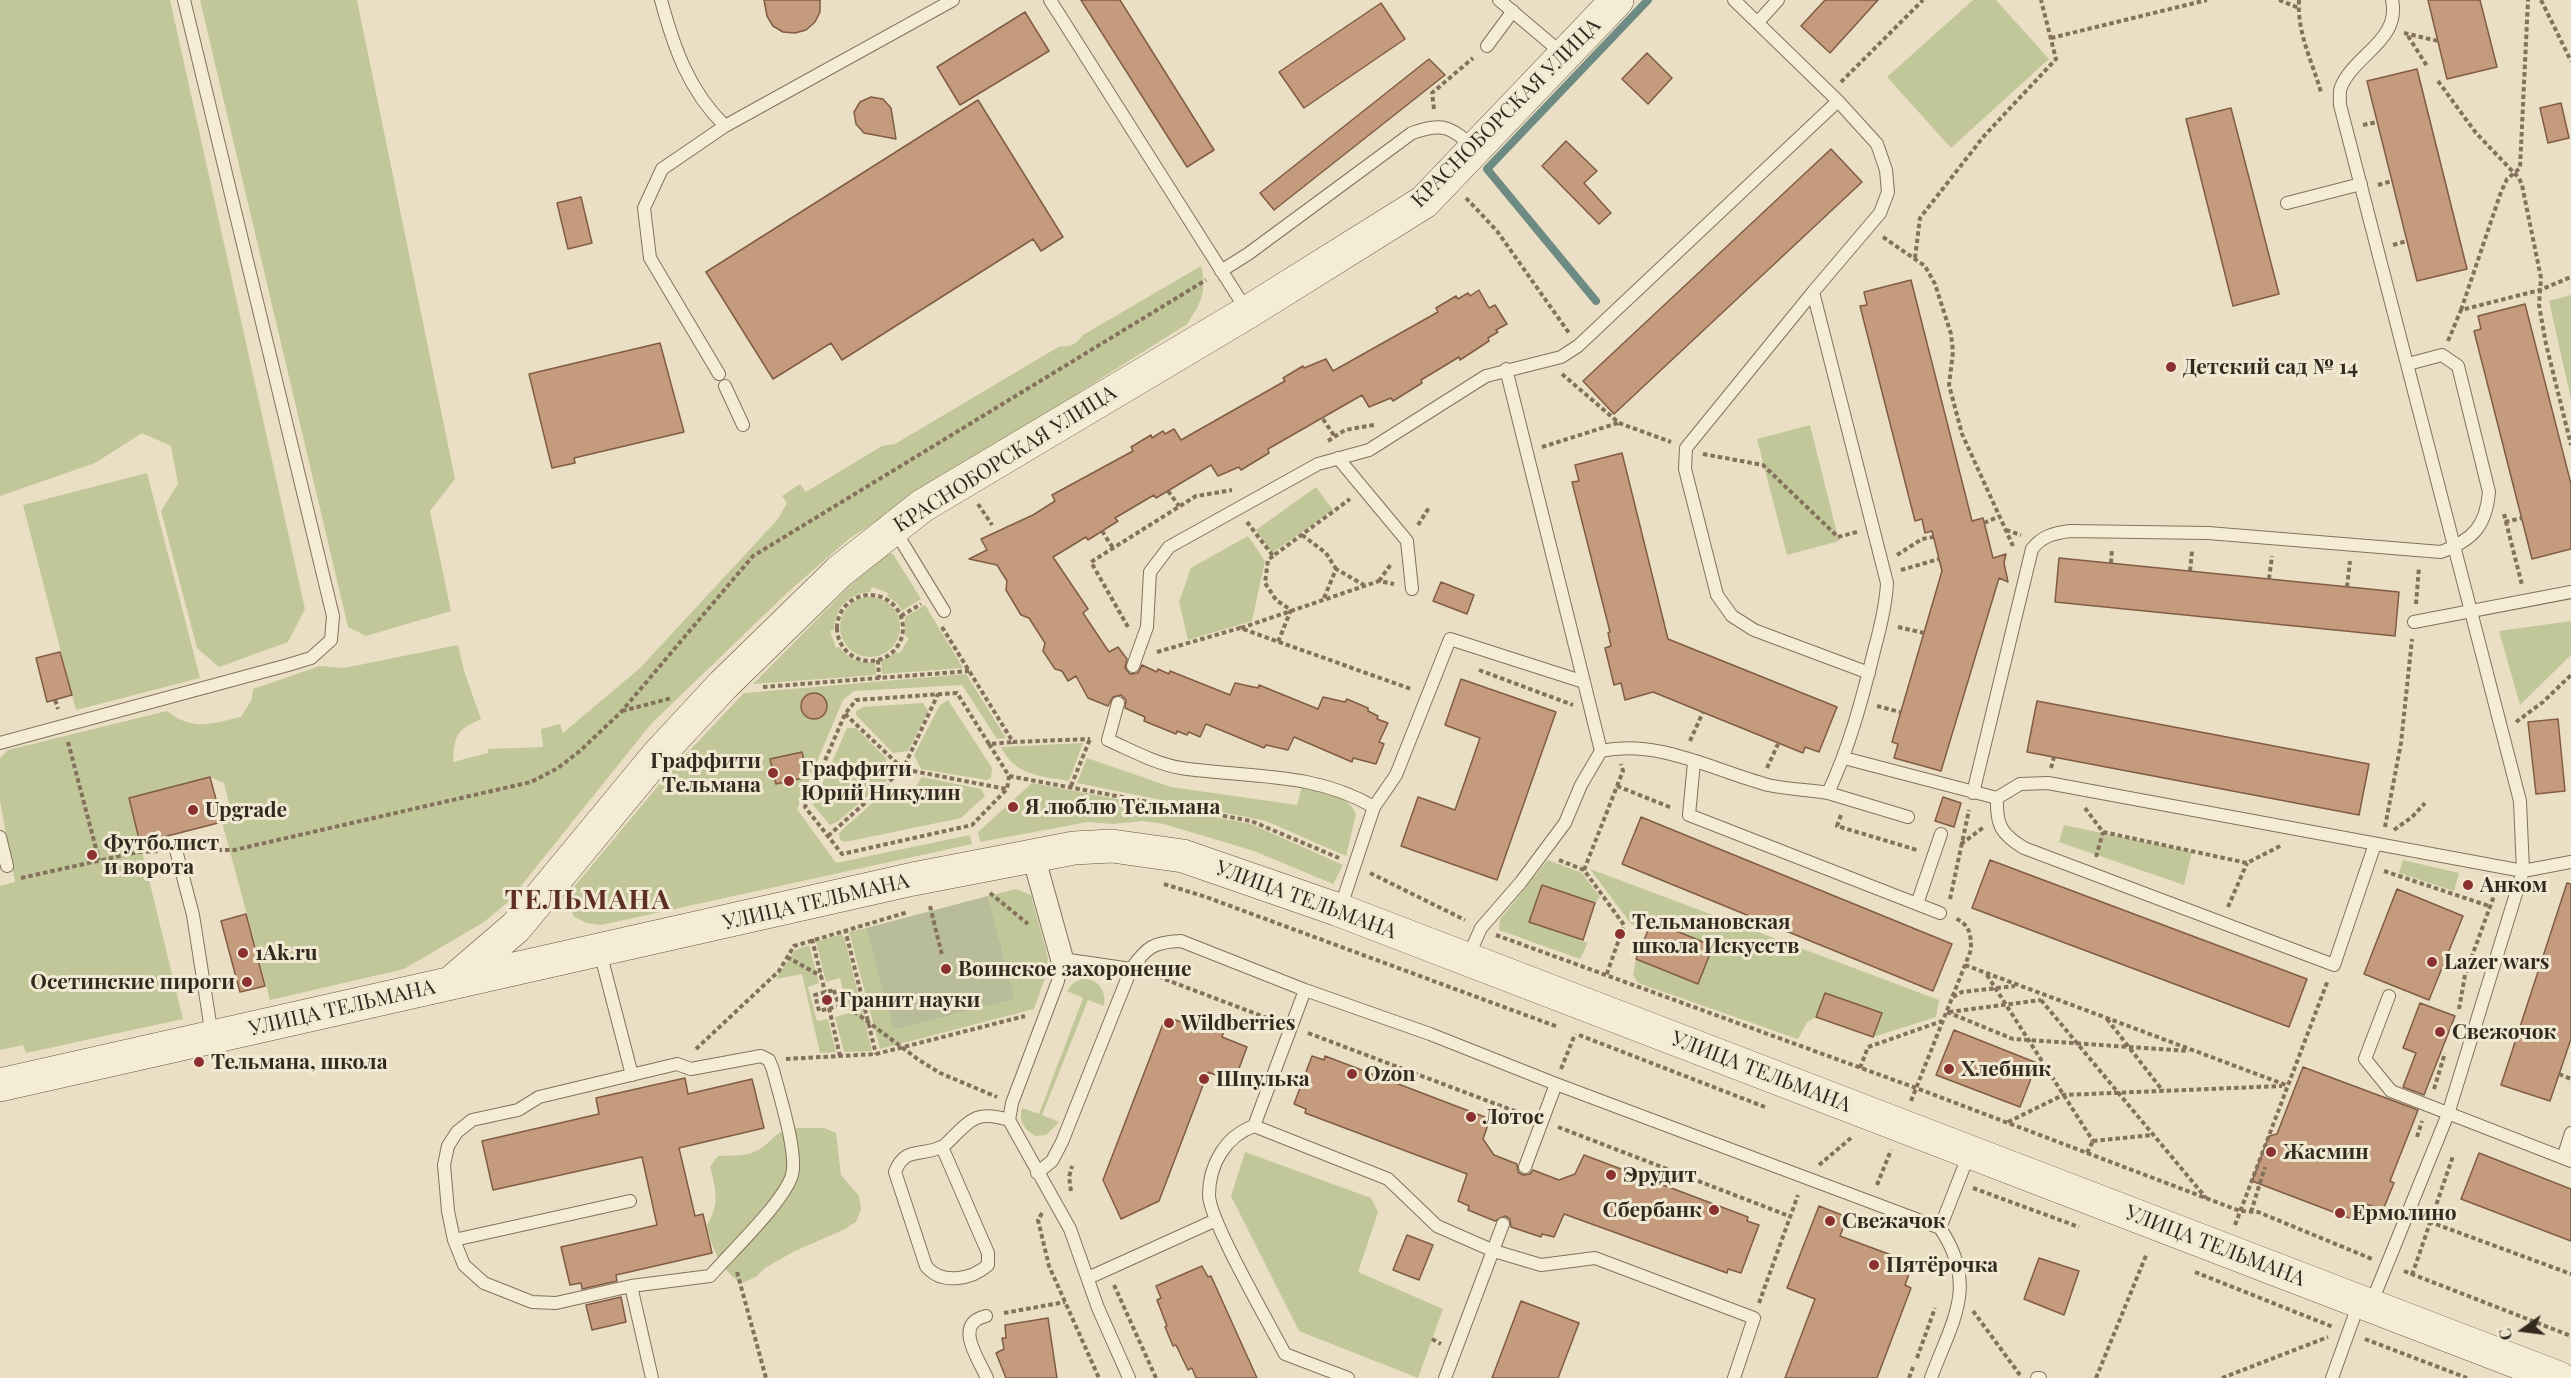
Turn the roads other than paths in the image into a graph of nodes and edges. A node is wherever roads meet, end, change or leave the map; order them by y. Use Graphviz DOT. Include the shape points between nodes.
graph roads {
  1 [pos="184,0"];
  2 [pos="661,0"];
  3 [pos="953,0"];
  4 [pos="1050,0"];
  5 [pos="1499,0"];
  6 [pos="1617,0"];
  7 [pos="1734,0"];
  8 [pos="1778,0"];
  9 [pos="2392,0"];
  10 [pos="1513,11"];
  11 [pos="1758,22"];
  12 [pos="1487,46"];
  13 [pos="1565,56"];
  14 [pos="1834,97"];
  15 [pos="725,126"];
  16 [pos="1476,149"];
  17 [pos="2361,184"];
  18 [pos="2288,203"];
  19 [pos="1221,271"];
  20 [pos="1813,292"];
  21 [pos="1248,312"];
  22 [pos="2408,364"];
  23 [pos="1506,369"];
  24 [pos="719,374"];
  25 [pos="725,386"];
  26 [pos="743,425"];
  27 [pos="1338,458"];
  28 [pos="893,528"];
  29 [pos="2456,546"];
  30 [pos="1412,589"];
  31 [pos="2571,592"];
  32 [pos="2472,610"];
  33 [pos="941,616"];
  34 [pos="2414,622"];
  35 [pos="1134,662"];
  36 [pos="1869,673"];
  37 [pos="1584,682"];
  38 [pos="1118,703"];
  39 [pos="0,743"];
  40 [pos="1601,750"];
  41 [pos="1844,758"];
  42 [pos="1689,760"];
  43 [pos="1828,793"];
  44 [pos="1973,793"];
  45 [pos="1997,798"];
  46 [pos="1374,807"];
  47 [pos="1908,817"];
  48 [pos="1941,834"];
  49 [pos="0,837"];
  50 [pos="2381,842"];
  51 [pos="176,850"];
  52 [pos="1033,855"];
  53 [pos="2571,862"];
  54 [pos="7,866"];
  55 [pos="2523,871"];
  56 [pos="1917,904"];
  57 [pos="1340,910"];
  58 [pos="1943,914"];
  59 [pos="600,952"];
  60 [pos="1467,958"];
  61 [pos="1062,959"];
  62 [pos="1131,969"];
  63 [pos="448,985"];
  64 [pos="1305,990"];
  65 [pos="2389,996"];
  66 [pos="212,1038"];
  67 [pos="632,1075"];
  68 [pos="1556,1084"];
  69 [pos="0,1085"];
  70 [pos="2448,1114"];
  71 [pos="1009,1120"];
  72 [pos="1254,1126"];
  73 [pos="2571,1133"];
  74 [pos="942,1147"];
  75 [pos="2567,1159"];
  76 [pos="1526,1167"];
  77 [pos="1964,1167"];
  78 [pos="1037,1173"];
  79 [pos="630,1201"];
  80 [pos="1216,1220"];
  81 [pos="1503,1224"];
  82 [pos="1940,1228"];
  83 [pos="454,1240"];
  84 [pos="1494,1251"];
  85 [pos="1088,1278"];
  86 [pos="631,1286"];
  87 [pos="2365,1304"];
  88 [pos="991,1315"];
  89 [pos="2336,1377"];
  90 [pos="652,1378"];
  91 [pos="987,1378"];
  92 [pos="1130,1378"];
  93 [pos="1348,1378"];
  94 [pos="1445,1378"];
  95 [pos="1734,1378"];
  96 [pos="1931,1378"];
  97 [pos="2559,1378"];
  1 -- 39 [label="lane" via="333,616 331,640 311,658"];
  2 -- 15 [label="lane" via="682,68 707,109"];
  3 -- 15 [label="lane"];
  4 -- 19 [label="lane"];
  5 -- 10 [label="lane"];
  6 -- 13 [label="main road, КРАСНОБОРСКАЯ УЛИЦА"];
  7 -- 11 [label="lane"];
  8 -- 11 [label="lane"];
  9 -- 17 [label="lane" via="2391,26 2340,88 2340,105"];
  10 -- 12 [label="lane"];
  10 -- 13 [label="lane"];
  11 -- 14 [label="lane"];
  13 -- 16 [label="main road, КРАСНОБОРСКАЯ УЛИЦА"];
  14 -- 20 [label="lane" via="1877,144 1888,192 1880,213"];
  14 -- 23 [label="lane" via="1578,345 1561,357"];
  15 -- 24 [label="lane" via="662,169 644,208 650,258"];
  16 -- 19 [label="lane" via="1453,129 1435,125 1412,133"];
  16 -- 21 [label="main road, КРАСНОБОРСКАЯ УЛИЦА" via="1424,202"];
  17 -- 18 [label="lane"];
  17 -- 22 [label="lane"];
  19 -- 21 [label="lane"];
  20 -- 36 [label="lane" via="1887,583 1887,600"];
  20 -- 36 [label="lane" via="1686,448 1685,469 1717,595 1732,616 1754,630"];
  21 -- 28 [label="main road, КРАСНОБОРСКАЯ УЛИЦА" via="922,506"];
  22 -- 29 [label="lane"];
  22 -- 29 [label="lane" via="2442,355 2458,366 2489,492 2487,513 2478,529"];
  23 -- 27 [label="lane" via="1486,376 1369,450"];
  23 -- 37 [label="lane"];
  25 -- 26 [label="lane"];
  27 -- 30 [label="lane" via="1407,541"];
  27 -- 35 [label="lane" via="1318,464 1169,547 1150,572 1147,627"];
  28 -- 33 [label="lane"];
  28 -- 63 [label="main road, КРАСНОБОРСКАЯ УЛИЦА" via="840,571 723,685 658,755 516,927"];
  29 -- 32 [label="lane"];
  29 -- 44 [label="lane" via="2441,552 2421,552 2200,532 2070,531 2039,540 2032,549"];
  31 -- 32 [label="lane"];
  32 -- 34 [label="lane"];
  32 -- 55 [label="lane" via="2520,801"];
  36 -- 41 [label="lane"];
  37 -- 40 [label="lane"];
  37 -- 46 [label="lane" via="1450,639 1396,776"];
  38 -- 46 [label="lane" via="1108,740 1179,768 1304,780 1351,794"];
  40 -- 42 [label="lane" via="1634,746"];
  40 -- 60 [label="lane" via="1565,823 1481,928"];
  41 -- 43 [label="lane"];
  41 -- 44 [label="lane"];
  42 -- 43 [label="lane" via="1761,782"];
  42 -- 56 [label="lane" via="1689,815"];
  43 -- 47 [label="lane"];
  44 -- 45 [label="lane"];
  45 -- 50 [label="lane" via="2019,784 2048,783 2307,832"];
  45 -- 50 [label="lane" via="1996,819 2008,838 2024,848 2334,965 2367,865"];
  46 -- 57 [label="lane"];
  48 -- 56 [label="lane"];
  49 -- 54 [label="lane"];
  50 -- 55 [label="lane"];
  51 -- 66 [label="lane" via="193,915"];
  52 -- 57 [label="main road, УЛИЦА ТЕЛЬМАНА" via="1093,847 1146,849 1212,866"];
  52 -- 59 [label="main road, УЛИЦА ТЕЛЬМАНА"];
  52 -- 61 [label="street"];
  53 -- 55 [label="lane"];
  55 -- 70 [label="lane"];
  56 -- 58 [label="lane"];
  57 -- 60 [label="main road, УЛИЦА ТЕЛЬМАНА"];
  59 -- 63 [label="main road, УЛИЦА ТЕЛЬМАНА"];
  59 -- 67 [label="lane"];
  60 -- 77 [label="main road, УЛИЦА ТЕЛЬМАНА"];
  61 -- 62 [label="lane"];
  61 -- 71 [label="lane" via="1058,981"];
  62 -- 64 [label="lane" via="1146,949 1181,941"];
  62 -- 78 [label="lane" via="1062,1142 1052,1161"];
  63 -- 66 [label="main road, УЛИЦА ТЕЛЬМАНА"];
  64 -- 68 [label="lane"];
  64 -- 72 [label="lane"];
  65 -- 70 [label="lane" via="2365,1059 2391,1091"];
  66 -- 69 [label="main road, УЛИЦА ТЕЛЬМАНА"];
  67 -- 83 [label="lane" via="539,1097 518,1110 472,1120 457,1132 448,1146 444,1165"];
  67 -- 86 [label="lane" via="677,1064 691,1070 750,1057 769,1060 792,1154 792,1174 784,1191 710,1276"];
  68 -- 76 [label="lane"];
  68 -- 82 [label="lane"];
  70 -- 75 [label="lane"];
  70 -- 87 [label="lane" via="2387,1265"];
  71 -- 74 [label="lane" via="989,1114 970,1120"];
  71 -- 78 [label="lane"];
  72 -- 80 [label="lane" via="1239,1132 1225,1145 1213,1174 1209,1196"];
  72 -- 84 [label="lane" via="1388,1179 1437,1226"];
  73 -- 75 [label="lane"];
  74 -- 74 [label="lane" via="908,1154 899,1161 895,1172 926,1266 934,1276 946,1280 980,1273 988,1265 988,1253"];
  77 -- 82 [label="lane"];
  77 -- 87 [label="main road, УЛИЦА ТЕЛЬМАНА" via="2225,1250"];
  78 -- 85 [label="lane" via="1070,1229"];
  79 -- 83 [label="lane"];
  80 -- 85 [label="lane"];
  80 -- 93 [label="lane" via="1285,1354"];
  81 -- 84 [label="lane"];
  82 -- 96 [label="lane" via="1952,1246 1961,1274 1961,1297"];
  83 -- 86 [label="lane" via="464,1265 484,1283 532,1302 556,1303"];
  84 -- 94 [label="lane"];
  84 -- 95 [label="lane" via="1541,1265 1595,1258 1754,1318"];
  85 -- 92 [label="lane"];
  86 -- 90 [label="lane"];
  87 -- 89 [label="lane" via="2348,1333"];
  87 -- 97 [label="main road, УЛИЦА ТЕЛЬМАНА"];
  88 -- 91 [label="lane" via="976,1318 969,1333"];
}
